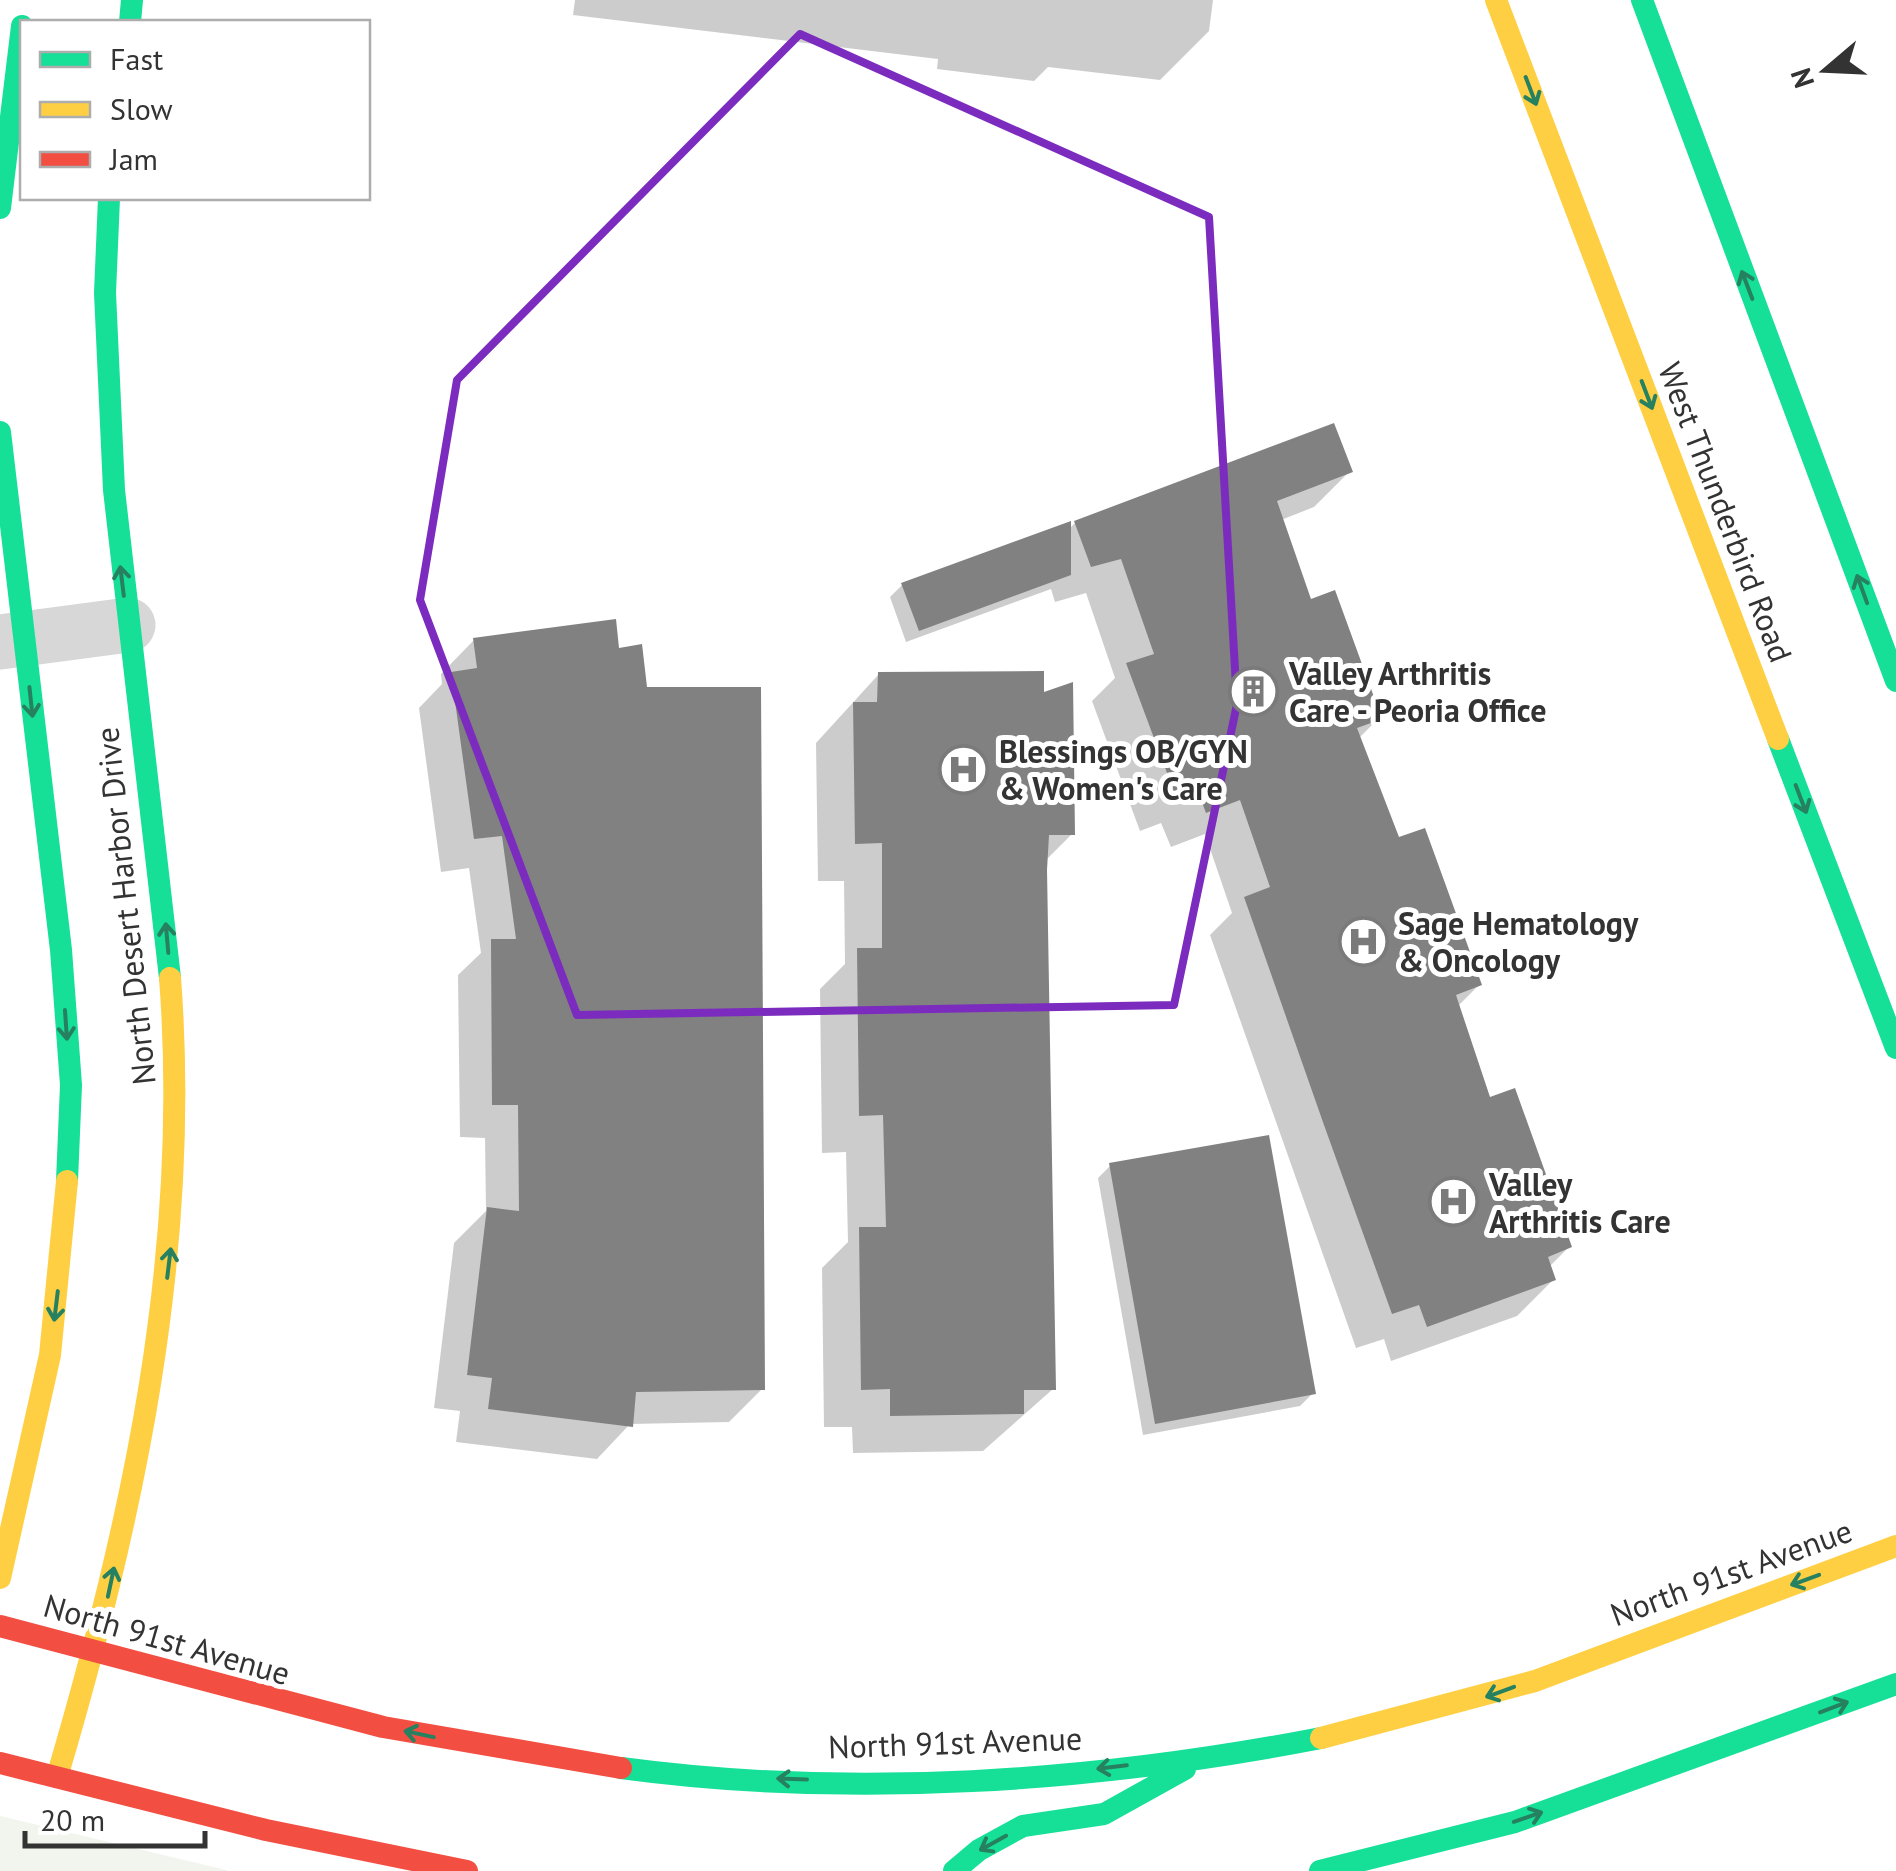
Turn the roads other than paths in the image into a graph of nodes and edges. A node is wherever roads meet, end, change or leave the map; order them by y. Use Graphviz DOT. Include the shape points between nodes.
graph roads {
  1 [pos="1496,0"];
  2 [pos="1642,0"];
  3 [pos="20,48"];
  4 [pos="109,200"];
  5 [pos="0,208"];
  6 [pos="0,432"];
  7 [pos="128,624"];
  8 [pos="12,640"];
  9 [pos="1896,680"];
  10 [pos="1896,1048"];
  11 [pos="1896,1546"];
  12 [pos="0,1578"];
  13 [pos="0,1626"];
  14 [pos="96,1652"];
  15 [pos="1896,1684"];
  16 [pos="1209,1755"];
  17 [pos="0,1763"];
  18 [pos="57,1777"];
  19 [pos="468,1871"];
  20 [pos="954,1871"];
  21 [pos="1320,1871"];
  1 -- 10 [label="main road, West Thunderbird Road, one-way"];
  9 -- 2 [label="main road, one-way"];
  3 -- 5 [label="main road"];
  7 -- 4 [label="main road, North Desert Harbor Drive, one-way" via="108,428"];
  6 -- 8 [label="main road"];
  7 -- 8 [label="street"];
  14 -- 7 [label="main road, North Desert Harbor Drive, one-way" via="157,1364 176,1132 164,910"];
  8 -- 12 [label="main road, one-way" via="61,950 70,1085 66,1211 50,1355"];
  11 -- 16 [label="main road, North 91st Avenue, one-way" via="1483,1698 1332,1736"];
  13 -- 14 [label="main road, North 91st Avenue"];
  16 -- 14 [label="main road, North 91st Avenue, one-way" via="1010,1777 725,1778 514,1753 296,1708"];
  14 -- 18 [label="main road, North Desert Harbor Drive"];
  21 -- 15 [label="main road, one-way" via="1515,1822"];
  16 -- 20 [label="main road, one-way" via="1104,1814 1023,1826"];
  17 -- 18 [label="main road"];
  18 -- 19 [label="main road" via="266,1830"];
}
